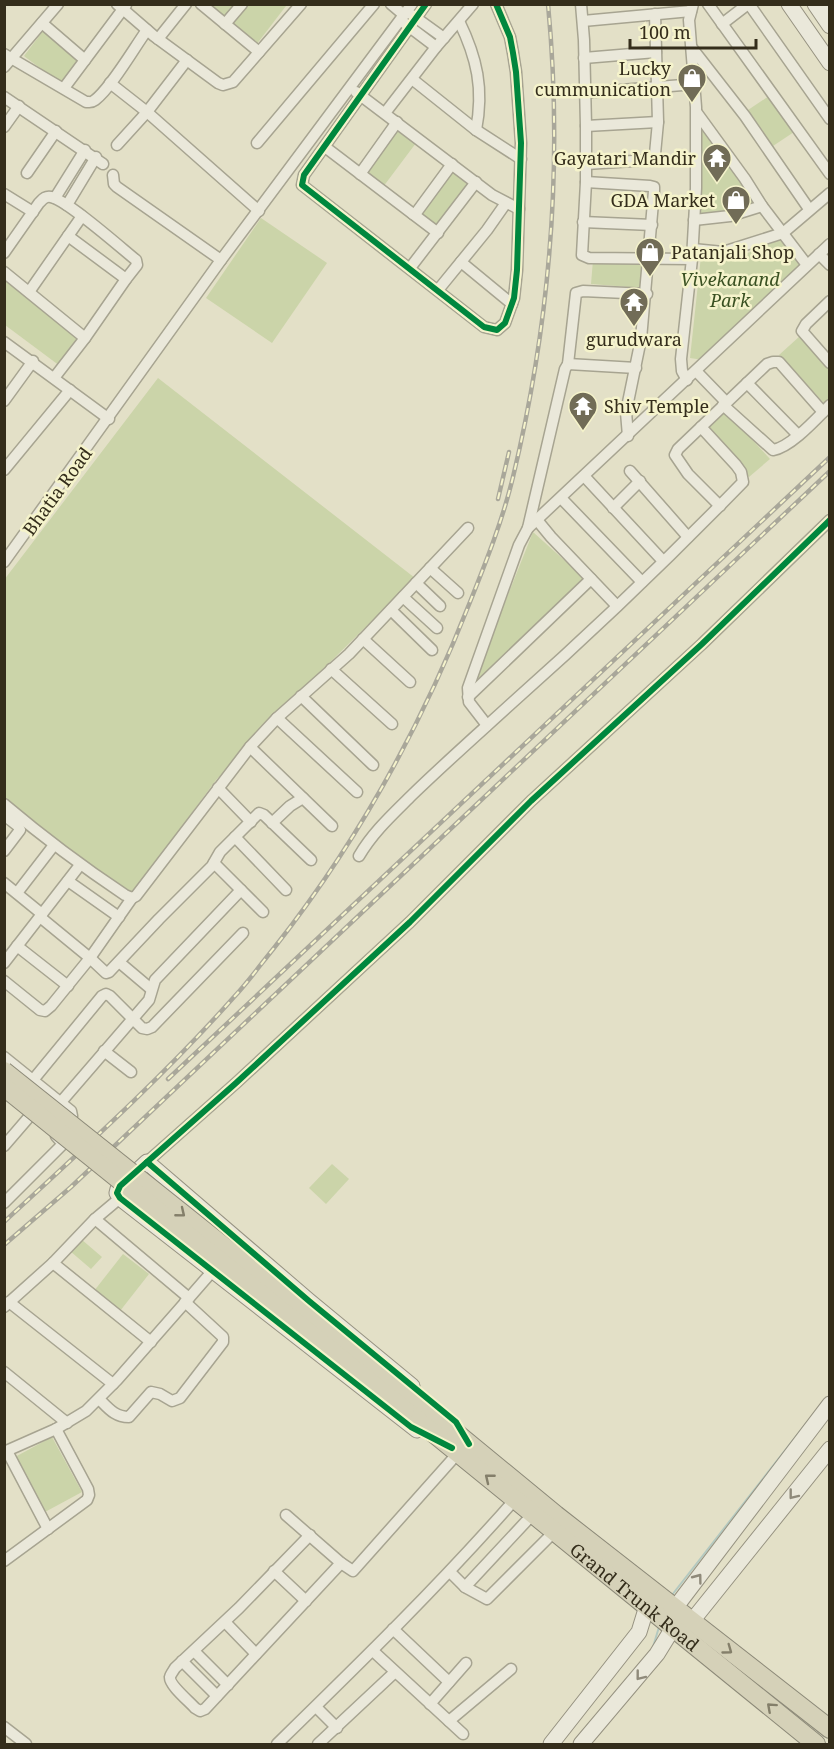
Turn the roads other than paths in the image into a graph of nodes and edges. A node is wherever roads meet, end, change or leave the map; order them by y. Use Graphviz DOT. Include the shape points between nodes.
graph roads {
  1 [pos="58,4"];
  2 [pos="186,4"];
  3 [pos="201,4"];
  4 [pos="242,4"];
  5 [pos="301,4"];
  6 [pos="374,4"];
  7 [pos="391,4"];
  8 [pos="426,4"];
  9 [pos="473,4"];
  10 [pos="496,4"];
  11 [pos="581,4"];
  12 [pos="708,4"];
  13 [pos="748,4"];
  14 [pos="789,4"];
  15 [pos="800,4"];
  16 [pos="815,4"];
  17 [pos="122,6"];
  18 [pos="692,8"];
  19 [pos="655,14"];
  20 [pos="408,16"];
  21 [pos="459,21"];
  22 [pos="583,21"];
  23 [pos="42,23"];
  24 [pos="225,24"];
  25 [pos="722,24"];
  26 [pos="830,26"];
  27 [pos="147,30"];
  28 [pos="444,38"];
  29 [pos="158,39"];
  30 [pos="436,48"];
  31 [pos="692,48"];
  32 [pos="830,48"];
  33 [pos="259,52"];
  34 [pos="656,52"];
  35 [pos="584,58"];
  36 [pos="7,60"];
  37 [pos="85,60"];
  38 [pos="188,60"];
  39 [pos="830,63"];
  40 [pos="412,79"];
  41 [pos="110,83"];
  42 [pos="695,84"];
  43 [pos="657,87"];
  44 [pos="64,88"];
  45 [pos="355,91"];
  46 [pos="585,93"];
  47 [pos="4,97"];
  48 [pos="19,106"];
  49 [pos="147,112"];
  50 [pos="385,113"];
  51 [pos="696,113"];
  52 [pos="830,119"];
  53 [pos="397,122"];
  54 [pos="658,122"];
  55 [pos="586,126"];
  56 [pos="4,127"];
  57 [pos="476,130"];
  58 [pos="56,131"];
  59 [pos="257,143"];
  60 [pos="117,145"];
  61 [pos="325,147"];
  62 [pos="85,150"];
  63 [pos="521,159"];
  64 [pos="452,164"];
  65 [pos="586,164"];
  66 [pos="27,173"];
  67 [pos="360,174"];
  68 [pos="830,174"];
  69 [pos="112,175"];
  70 [pos="476,183"];
  71 [pos="586,183"];
  72 [pos="830,193"];
  73 [pos="4,194"];
  74 [pos="54,198"];
  75 [pos="506,203"];
  76 [pos="67,205"];
  77 [pos="762,206"];
  78 [pos="519,209"];
  79 [pos="809,209"];
  80 [pos="259,211"];
  81 [pos="33,212"];
  82 [pos="413,214"];
  83 [pos="82,216"];
  84 [pos="694,220"];
  85 [pos="583,222"];
  86 [pos="652,225"];
  87 [pos="438,233"];
  88 [pos="783,233"];
  89 [pos="68,236"];
  90 [pos="830,244"];
  91 [pos="4,253"];
  92 [pos="693,254"];
  93 [pos="819,254"];
  94 [pos="221,260"];
  95 [pos="649,260"];
  96 [pos="461,262"];
  97 [pos="807,265"];
  98 [pos="830,265"];
  99 [pos="410,268"];
  100 [pos="4,272"];
  101 [pos="126,279"];
  102 [pos="438,290"];
  103 [pos="29,292"];
  104 [pos="646,294"];
  105 [pos="512,304"];
  106 [pos="828,306"];
  107 [pos="85,338"];
  108 [pos="4,342"];
  109 [pos="33,362"];
  110 [pos="830,363"];
  111 [pos="568,364"];
  112 [pos="636,368"];
  113 [pos="696,372"];
  114 [pos="54,378"];
  115 [pos="687,380"];
  116 [pos="747,383"];
  117 [pos="70,390"];
  118 [pos="4,401"];
  119 [pos="725,404"];
  120 [pos="826,409"];
  121 [pos="109,419"];
  122 [pos="701,427"];
  123 [pos="798,435"];
  124 [pos="628,436"];
  125 [pos="4,470"];
  126 [pos="630,471"];
  127 [pos="584,476"];
  128 [pos="640,482"];
  129 [pos="561,498"];
  130 [pos="720,506"];
  131 [pos="613,508"];
  132 [pos="537,520"];
  133 [pos="830,520"];
  134 [pos="468,528"];
  135 [pos="528,528"];
  136 [pos="688,537"];
  137 [pos="663,561"];
  138 [pos="4,562"];
  139 [pos="430,568"];
  140 [pos="591,579"];
  141 [pos="642,582"];
  142 [pos="416,583"];
  143 [pos="458,593"];
  144 [pos="403,597"];
  145 [pos="440,606"];
  146 [pos="617,606"];
  147 [pos="391,610"];
  148 [pos="437,628"];
  149 [pos="363,639"];
  150 [pos="432,650"];
  151 [pos="331,669"];
  152 [pos="410,682"];
  153 [pos="301,696"];
  154 [pos="468,697"];
  155 [pos="277,718"];
  156 [pos="392,724"];
  157 [pos="486,724"];
  158 [pos="250,747"];
  159 [pos="373,765"];
  160 [pos="218,788"];
  161 [pos="357,792"];
  162 [pos="303,798"];
  163 [pos="4,804"];
  164 [pos="4,815"];
  165 [pos="251,822"];
  166 [pos="272,823"];
  167 [pos="332,826"];
  168 [pos="235,837"];
  169 [pos="54,845"];
  170 [pos="4,851"];
  171 [pos="359,856"];
  172 [pos="311,860"];
  173 [pos="214,863"];
  174 [pos="81,865"];
  175 [pos="68,881"];
  176 [pos="4,883"];
  177 [pos="241,890"];
  178 [pos="285,890"];
  179 [pos="17,893"];
  180 [pos="132,898"];
  181 [pos="263,912"];
  182 [pos="41,915"];
  183 [pos="119,917"];
  184 [pos="243,933"];
  185 [pos="17,946"];
  186 [pos="90,958"];
  187 [pos="119,962"];
  188 [pos="4,963"];
  189 [pos="4,981"];
  190 [pos="68,986"];
  191 [pos="151,989"];
  192 [pos="133,1018"];
  193 [pos="105,1051"];
  194 [pos="4,1057"];
  195 [pos="4,1071"];
  196 [pos="131,1072"];
  197 [pos="33,1080"];
  198 [pos="4,1087"];
  199 [pos="4,1097"];
  200 [pos="61,1102"];
  201 [pos="29,1117"];
  202 [pos="54,1134"];
  203 [pos="4,1146"];
  204 [pos="147,1162"];
  205 [pos="120,1198"];
  206 [pos="4,1203"];
  207 [pos="95,1219"];
  208 [pos="238,1240"];
  209 [pos="53,1263"];
  210 [pos="214,1269"];
  211 [pos="187,1300"];
  212 [pos="7,1304"];
  213 [pos="151,1342"];
  214 [pos="4,1372"];
  215 [pos="113,1384"];
  216 [pos="99,1399"];
  217 [pos="830,1404"];
  218 [pos="410,1405"];
  219 [pos="67,1423"];
  220 [pos="56,1430"];
  221 [pos="460,1448"];
  222 [pos="830,1449"];
  223 [pos="6,1451"];
  224 [pos="520,1494"];
  225 [pos="533,1514"];
  226 [pos="286,1515"];
  227 [pos="48,1529"];
  228 [pos="554,1532"];
  229 [pos="309,1535"];
  230 [pos="5,1558"];
  231 [pos="340,1563"];
  232 [pos="274,1571"];
  233 [pos="450,1572"];
  234 [pos="465,1587"];
  235 [pos="306,1601"];
  236 [pos="647,1606"];
  237 [pos="675,1608"];
  238 [pos="692,1621"];
  239 [pos="225,1622"];
  240 [pos="673,1628"];
  241 [pos="393,1629"];
  242 [pos="194,1651"];
  243 [pos="374,1651"];
  244 [pos="256,1654"];
  245 [pos="182,1661"];
  246 [pos="466,1663"];
  247 [pos="511,1669"];
  248 [pos="395,1671"];
  249 [pos="449,1682"];
  250 [pos="228,1684"];
  251 [pos="217,1696"];
  252 [pos="430,1704"];
  253 [pos="316,1707"];
  254 [pos="449,1721"];
  255 [pos="4,1727"];
  256 [pos="337,1728"];
  257 [pos="830,1729"];
  258 [pos="463,1734"];
  259 [pos="26,1744"];
  260 [pos="277,1744"];
  261 [pos="318,1744"];
  262 [pos="551,1744"];
  263 [pos="581,1744"];
  264 [pos="816,1744"];
  1 -- 23 [label="street"];
  2 -- 29 [label="street"];
  3 -- 24 [label="street"];
  4 -- 24 [label="street"];
  5 -- 33 [label="street"];
  6 -- 59 [label="street"];
  7 -- 20 [label="street"];
  8 -- 20 [label="street"];
  9 -- 21 [label="street"];
  10 -- 63 [label="street" via="510,38 516,72"];
  11 -- 22 [label="street"];
  12 -- 25 [label="street"];
  13 -- 25 [label="street"];
  13 -- 52 [label="street"];
  14 -- 39 [label="street"];
  15 -- 32 [label="street"];
  16 -- 26 [label="street"];
  17 -- 27 [label="street"];
  17 -- 37 [label="street"];
  18 -- 19 [label="street"];
  18 -- 31 [label="street"];
  19 -- 22 [label="street"];
  19 -- 34 [label="street"];
  20 -- 28 [label="street"];
  20 -- 30 [label="street"];
  20 -- 45 [label="street"];
  21 -- 28 [label="street"];
  21 -- 57 [label="street" via="474,56 480,87"];
  22 -- 35 [label="street"];
  23 -- 36 [label="street"];
  23 -- 37 [label="street"];
  24 -- 33 [label="street"];
  25 -- 68 [label="street"];
  27 -- 29 [label="street"];
  27 -- 41 [label="street"];
  28 -- 30 [label="street"];
  29 -- 38 [label="street"];
  30 -- 40 [label="street"];
  31 -- 42 [label="street"];
  31 -- 79 [label="street"];
  33 -- 38 [label="street" via="233,82 223,85"];
  34 -- 35 [label="street"];
  34 -- 43 [label="street"];
  35 -- 46 [label="street"];
  36 -- 44 [label="street"];
  37 -- 44 [label="street"];
  38 -- 49 [label="street"];
  40 -- 50 [label="street"];
  40 -- 57 [label="street"];
  41 -- 44 [label="street" via="90,102"];
  41 -- 49 [label="street"];
  42 -- 43 [label="street"];
  42 -- 51 [label="street"];
  43 -- 46 [label="street"];
  43 -- 54 [label="street"];
  45 -- 50 [label="street"];
  45 -- 61 [label="street"];
  45 -- 80 [label="street, Bhatia Road"];
  46 -- 55 [label="street"];
  47 -- 48 [label="street"];
  48 -- 56 [label="street"];
  48 -- 58 [label="street"];
  49 -- 60 [label="street"];
  49 -- 80 [label="street"];
  50 -- 53 [label="street"];
  51 -- 77 [label="street"];
  51 -- 84 [label="street"];
  53 -- 64 [label="street"];
  53 -- 67 [label="street"];
  54 -- 55 [label="street"];
  54 -- 65 [label="street" via="653,158"];
  55 -- 65 [label="street"];
  57 -- 63 [label="street"];
  58 -- 62 [label="street"];
  58 -- 66 [label="street"];
  61 -- 67 [label="street"];
  61 -- 99 [label="street" via="304,175 302,184"];
  62 -- 74 [label="street"];
  62 -- 76 [label="street" via="99,160"];
  63 -- 78 [label="street"];
  64 -- 70 [label="street"];
  64 -- 82 [label="street"];
  65 -- 71 [label="street"];
  67 -- 82 [label="street"];
  69 -- 94 [label="street" via="117,187"];
  70 -- 75 [label="street"];
  70 -- 87 [label="street"];
  71 -- 85 [label="street"];
  71 -- 86 [label="street" via="654,187"];
  72 -- 79 [label="street"];
  73 -- 81 [label="street"];
  74 -- 76 [label="street"];
  74 -- 81 [label="street" via="45,197"];
  75 -- 78 [label="street"];
  75 -- 96 [label="street"];
  76 -- 83 [label="street"];
  77 -- 84 [label="street" via="730,216"];
  77 -- 88 [label="street"];
  78 -- 105 [label="street"];
  79 -- 88 [label="street"];
  80 -- 94 [label="street, Bhatia Road"];
  81 -- 91 [label="street"];
  82 -- 87 [label="street"];
  83 -- 89 [label="street"];
  83 -- 101 [label="street" via="136,260 137,265"];
  84 -- 92 [label="street"];
  85 -- 86 [label="street"];
  85 -- 95 [label="street" via="582,255"];
  86 -- 95 [label="street"];
  87 -- 99 [label="street"];
  88 -- 92 [label="street" via="723,252"];
  88 -- 97 [label="street"];
  89 -- 101 [label="street"];
  89 -- 103 [label="street"];
  90 -- 93 [label="street"];
  92 -- 95 [label="street"];
  92 -- 115 [label="street" via="681,359"];
  93 -- 97 [label="street"];
  93 -- 98 [label="street"];
  94 -- 121 [label="street, Bhatia Road"];
  95 -- 104 [label="street"];
  96 -- 102 [label="street"];
  96 -- 105 [label="street"];
  97 -- 113 [label="street"];
  99 -- 102 [label="street"];
  100 -- 103 [label="street"];
  101 -- 107 [label="street"];
  102 -- 105 [label="street" via="489,330 501,328"];
  103 -- 107 [label="street"];
  104 -- 111 [label="street" via="576,293"];
  104 -- 112 [label="street"];
  106 -- 110 [label="street" via="802,331"];
  107 -- 114 [label="street"];
  108 -- 109 [label="street"];
  109 -- 114 [label="street"];
  109 -- 118 [label="street"];
  111 -- 112 [label="street"];
  111 -- 135 [label="street"];
  112 -- 124 [label="street" via="626,412"];
  113 -- 115 [label="street"];
  113 -- 119 [label="street"];
  114 -- 117 [label="street"];
  115 -- 124 [label="street"];
  116 -- 119 [label="street"];
  116 -- 120 [label="street" via="769,363 778,362"];
  116 -- 123 [label="street"];
  117 -- 121 [label="street"];
  117 -- 125 [label="street"];
  119 -- 122 [label="street"];
  119 -- 123 [label="street" via="773,450"];
  120 -- 123 [label="street"];
  121 -- 138 [label="street, Bhatia Road"];
  122 -- 130 [label="street" via="743,478"];
  122 -- 130 [label="street" via="675,455"];
  124 -- 127 [label="street"];
  126 -- 128 [label="street"];
  127 -- 129 [label="street"];
  127 -- 131 [label="street"];
  128 -- 131 [label="street"];
  128 -- 136 [label="street"];
  129 -- 132 [label="street"];
  129 -- 141 [label="street"];
  130 -- 136 [label="street"];
  131 -- 137 [label="street"];
  132 -- 135 [label="street"];
  132 -- 140 [label="street"];
  133 -- 204 [label="street" via="531,801 410,922"];
  134 -- 139 [label="street"];
  135 -- 154 [label="street" via="468,688"];
  136 -- 137 [label="street"];
  137 -- 141 [label="street"];
  139 -- 142 [label="street"];
  139 -- 143 [label="street"];
  140 -- 146 [label="street"];
  140 -- 154 [label="street"];
  141 -- 146 [label="street"];
  142 -- 144 [label="street"];
  142 -- 145 [label="street"];
  144 -- 147 [label="street"];
  144 -- 148 [label="street"];
  146 -- 157 [label="street"];
  147 -- 149 [label="street"];
  147 -- 150 [label="street"];
  149 -- 151 [label="street"];
  149 -- 152 [label="street"];
  151 -- 153 [label="street"];
  151 -- 156 [label="street"];
  153 -- 155 [label="street"];
  153 -- 159 [label="street"];
  154 -- 157 [label="street"];
  155 -- 158 [label="street"];
  155 -- 161 [label="street"];
  157 -- 171 [label="street" via="374,833"];
  158 -- 160 [label="street"];
  158 -- 162 [label="street"];
  160 -- 165 [label="street"];
  160 -- 180 [label="street"];
  162 -- 166 [label="street"];
  162 -- 167 [label="street"];
  163 -- 169 [label="street"];
  164 -- 170 [label="street" via="20,830"];
  165 -- 166 [label="street" via="259,813"];
  165 -- 168 [label="street"];
  166 -- 172 [label="street"];
  168 -- 173 [label="street"];
  168 -- 178 [label="street"];
  169 -- 174 [label="street"];
  169 -- 179 [label="street"];
  173 -- 177 [label="street"];
  173 -- 187 [label="street"];
  174 -- 175 [label="street"];
  174 -- 180 [label="street"];
  175 -- 182 [label="street"];
  175 -- 183 [label="street"];
  176 -- 179 [label="street"];
  177 -- 181 [label="street"];
  177 -- 191 [label="street" via="155,980"];
  179 -- 182 [label="street"];
  180 -- 183 [label="street"];
  182 -- 185 [label="street"];
  182 -- 186 [label="street"];
  183 -- 186 [label="street"];
  184 -- 192 [label="street" via="152,1027 142,1028"];
  185 -- 188 [label="street"];
  185 -- 190 [label="street"];
  186 -- 187 [label="street" via="106,973"];
  186 -- 190 [label="street"];
  187 -- 191 [label="street"];
  189 -- 190 [label="street" via="45,1011"];
  191 -- 192 [label="street" via="149,1000"];
  192 -- 193 [label="street"];
  192 -- 197 [label="street" via="110,996 102,996"];
  193 -- 196 [label="street"];
  193 -- 200 [label="street"];
  194 -- 197 [label="street"];
  195 -- 218 [label="highway, one-way, bridge"];
  197 -- 200 [label="street"];
  198 -- 218 [label="highway, bridge"];
  199 -- 201 [label="street"];
  200 -- 202 [label="street" via="72,1116"];
  201 -- 202 [label="street"];
  201 -- 203 [label="street"];
  202 -- 206 [label="street" via="63,1144"];
  204 -- 205 [label="street" via="120,1186"];
  204 -- 208 [label="street"];
  205 -- 207 [label="street"];
  205 -- 210 [label="street"];
  207 -- 209 [label="street"];
  207 -- 211 [label="street"];
  208 -- 210 [label="street"];
  208 -- 221 [label="street" via="456,1422"];
  209 -- 212 [label="street"];
  209 -- 213 [label="street"];
  210 -- 211 [label="street"];
  210 -- 221 [label="street" via="411,1427"];
  211 -- 213 [label="street"];
  211 -- 216 [label="street" via="223,1337 223,1342 180,1398 172,1401 151,1392 129,1417 114,1414"];
  212 -- 215 [label="street"];
  213 -- 215 [label="street"];
  214 -- 219 [label="street"];
  215 -- 216 [label="street"];
  216 -- 219 [label="street"];
  237 -- 217 [label="street, one-way"];
  218 -- 221 [label="highway, Grand Trunk Road"];
  219 -- 220 [label="street"];
  220 -- 223 [label="street"];
  220 -- 227 [label="street" via="89,1495"];
  221 -- 224 [label="highway, Grand Trunk Road"];
  221 -- 231 [label="street" via="356,1570"];
  222 -- 238 [label="street, one-way"];
  223 -- 227 [label="street"];
  224 -- 225 [label="highway, Grand Trunk Road"];
  224 -- 233 [label="street"];
  224 -- 237 [label="highway, Grand Trunk Road"];
  225 -- 228 [label="highway, Grand Trunk Road"];
  225 -- 234 [label="street"];
  226 -- 229 [label="street"];
  227 -- 230 [label="street"];
  228 -- 234 [label="street" via="490,1597 484,1599"];
  228 -- 236 [label="highway, Grand Trunk Road"];
  229 -- 231 [label="street"];
  229 -- 232 [label="street"];
  231 -- 235 [label="street"];
  232 -- 235 [label="street"];
  232 -- 239 [label="street"];
  233 -- 234 [label="street"];
  233 -- 241 [label="street"];
  235 -- 244 [label="street"];
  236 -- 240 [label="highway, Grand Trunk Road"];
  236 -- 262 [label="street" via="639,1632"];
  237 -- 238 [label="highway, Grand Trunk Road"];
  237 -- 240 [label="street"];
  238 -- 240 [label="street"];
  238 -- 257 [label="highway, Grand Trunk Road, one-way"];
  239 -- 242 [label="street"];
  239 -- 244 [label="street"];
  240 -- 263 [label="street, one-way" via="633,1684"];
  264 -- 240 [label="highway, Grand Trunk Road, one-way"];
  241 -- 243 [label="street"];
  241 -- 249 [label="street"];
  242 -- 245 [label="street"];
  242 -- 250 [label="street"];
  243 -- 248 [label="street"];
  243 -- 253 [label="street"];
  244 -- 250 [label="street"];
  245 -- 251 [label="street"];
  245 -- 251 [label="street" via="170,1681 195,1708 205,1709"];
  246 -- 249 [label="street"];
  247 -- 254 [label="street"];
  248 -- 252 [label="street"];
  248 -- 256 [label="street"];
  249 -- 252 [label="street"];
  250 -- 251 [label="street"];
  252 -- 254 [label="street"];
  253 -- 256 [label="street"];
  253 -- 260 [label="street"];
  254 -- 258 [label="street"];
  255 -- 259 [label="street"];
  256 -- 261 [label="street"];
}
